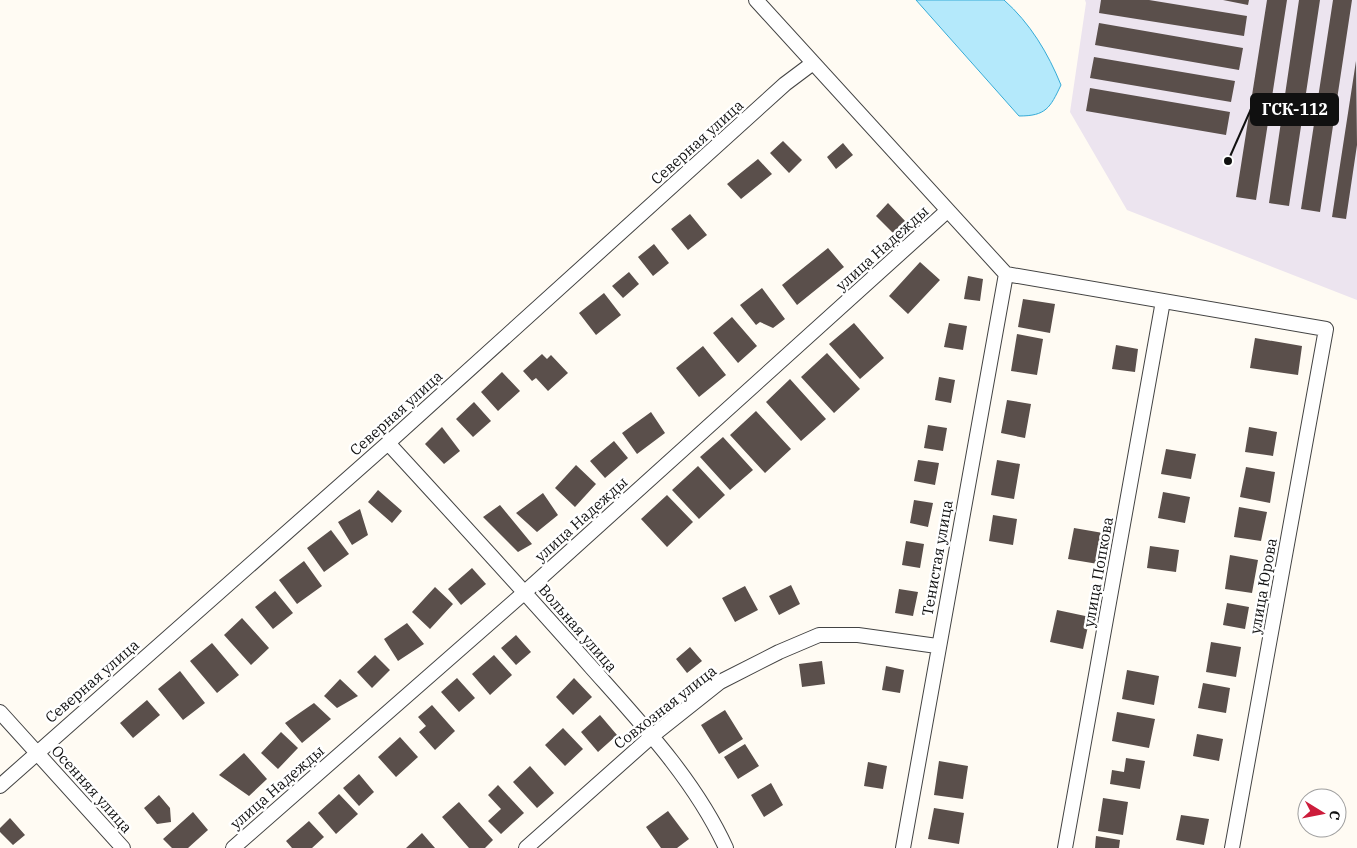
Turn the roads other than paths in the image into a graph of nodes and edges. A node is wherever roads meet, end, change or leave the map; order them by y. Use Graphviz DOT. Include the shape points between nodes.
graph roads {
  1 [pos="756,0"];
  2 [pos="812,63"];
  3 [pos="947,211"];
  4 [pos="1006,274"];
  5 [pos="1163,301"];
  6 [pos="388,443"];
  7 [pos="524,592"];
  8 [pos="937,646"];
  9 [pos="0,712"];
  10 [pos="652,736"];
  11 [pos="36,752"];
  12 [pos="0,786"];
  13 [pos="123,848"];
  14 [pos="233,848"];
  15 [pos="526,848"];
  16 [pos="726,848"];
  17 [pos="903,848"];
  18 [pos="1066,848"];
  19 [pos="1232,848"];
  1 -- 2 [label="street"];
  2 -- 3 [label="street"];
  2 -- 6 [label="street, Северная улица"];
  3 -- 4 [label="street"];
  3 -- 7 [label="street, улица Надежды"];
  4 -- 5 [label="street"];
  4 -- 8 [label="street, Тенистая улица"];
  5 -- 18 [label="street, улица Попкова"];
  5 -- 19 [label="street, улица Юрова" via="1326,329"];
  6 -- 7 [label="street, Вольная улица"];
  6 -- 11 [label="street, Северная улица"];
  7 -- 10 [label="street, Вольная улица"];
  7 -- 14 [label="street, улица Надежды"];
  8 -- 10 [label="street, Совхозная улица" via="858,635 819,636 720,682"];
  8 -- 17 [label="street, Тенистая улица"];
  9 -- 11 [label="street, Осенняя улица"];
  10 -- 15 [label="street, Совхозная улица"];
  10 -- 16 [label="street, Вольная улица" via="714,821"];
  11 -- 12 [label="street, Северная улица"];
  11 -- 13 [label="street, Осенняя улица"];
}
